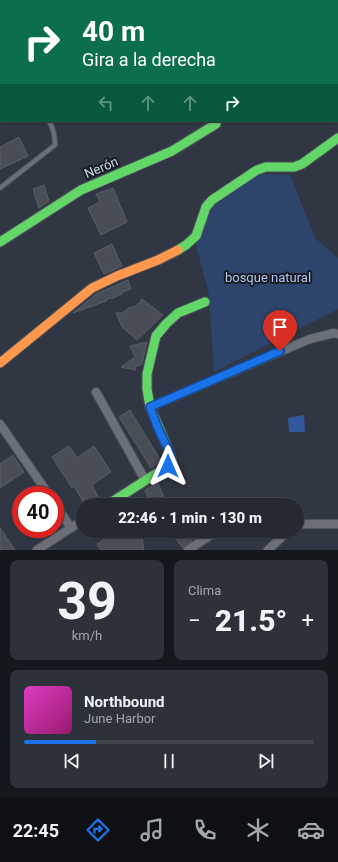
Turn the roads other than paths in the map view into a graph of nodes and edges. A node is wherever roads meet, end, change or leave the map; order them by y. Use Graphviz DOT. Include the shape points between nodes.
graph roads {
  1 [pos="50,122"];
  2 [pos="216,124"];
  3 [pos="338,138"];
  4 [pos="0,188"];
  5 [pos="0,242"];
  6 [pos="205,302"];
  7 [pos="338,334"];
  8 [pos="0,363"];
  9 [pos="96,392"];
  10 [pos="150,407"];
  11 [pos="0,424"];
  12 [pos="145,480"];
  13 [pos="43,486"];
  14 [pos="118,498"];
  15 [pos="64,518"];
  16 [pos="304,524"];
  17 [pos="338,524"];
  18 [pos="76,525"];
  19 [pos="71,528"];
  20 [pos="206,538"];
  21 [pos="281,538"];
  22 [pos="37,550"];
  23 [pos="188,550"];
  24 [pos="268,550"];
  1 -- 4 [label="lane" via="53,127 55,145"];
  2 -- 5 [label="street, Nerón" via="172,151 82,190"];
  3 -- 8 [label="street" via="302,164 257,170 212,200 206,207 196,236 186,245 92,288"];
  6 -- 10 [label="street" via="178,313 156,336 148,374"];
  7 -- 10 [label="street" via="310,339"];
  9 -- 12 [label="street"];
  10 -- 12 [label="street" via="172,462"];
  11 -- 13 [label="street"];
  12 -- 14 [label="street"];
  15 -- 19 [label="street"];
  16 -- 17 [label="street"];
  18 -- 19 [label="street"];
  19 -- 22 [label="street"];
  20 -- 23 [label="street"];
  21 -- 24 [label="street"];
}
